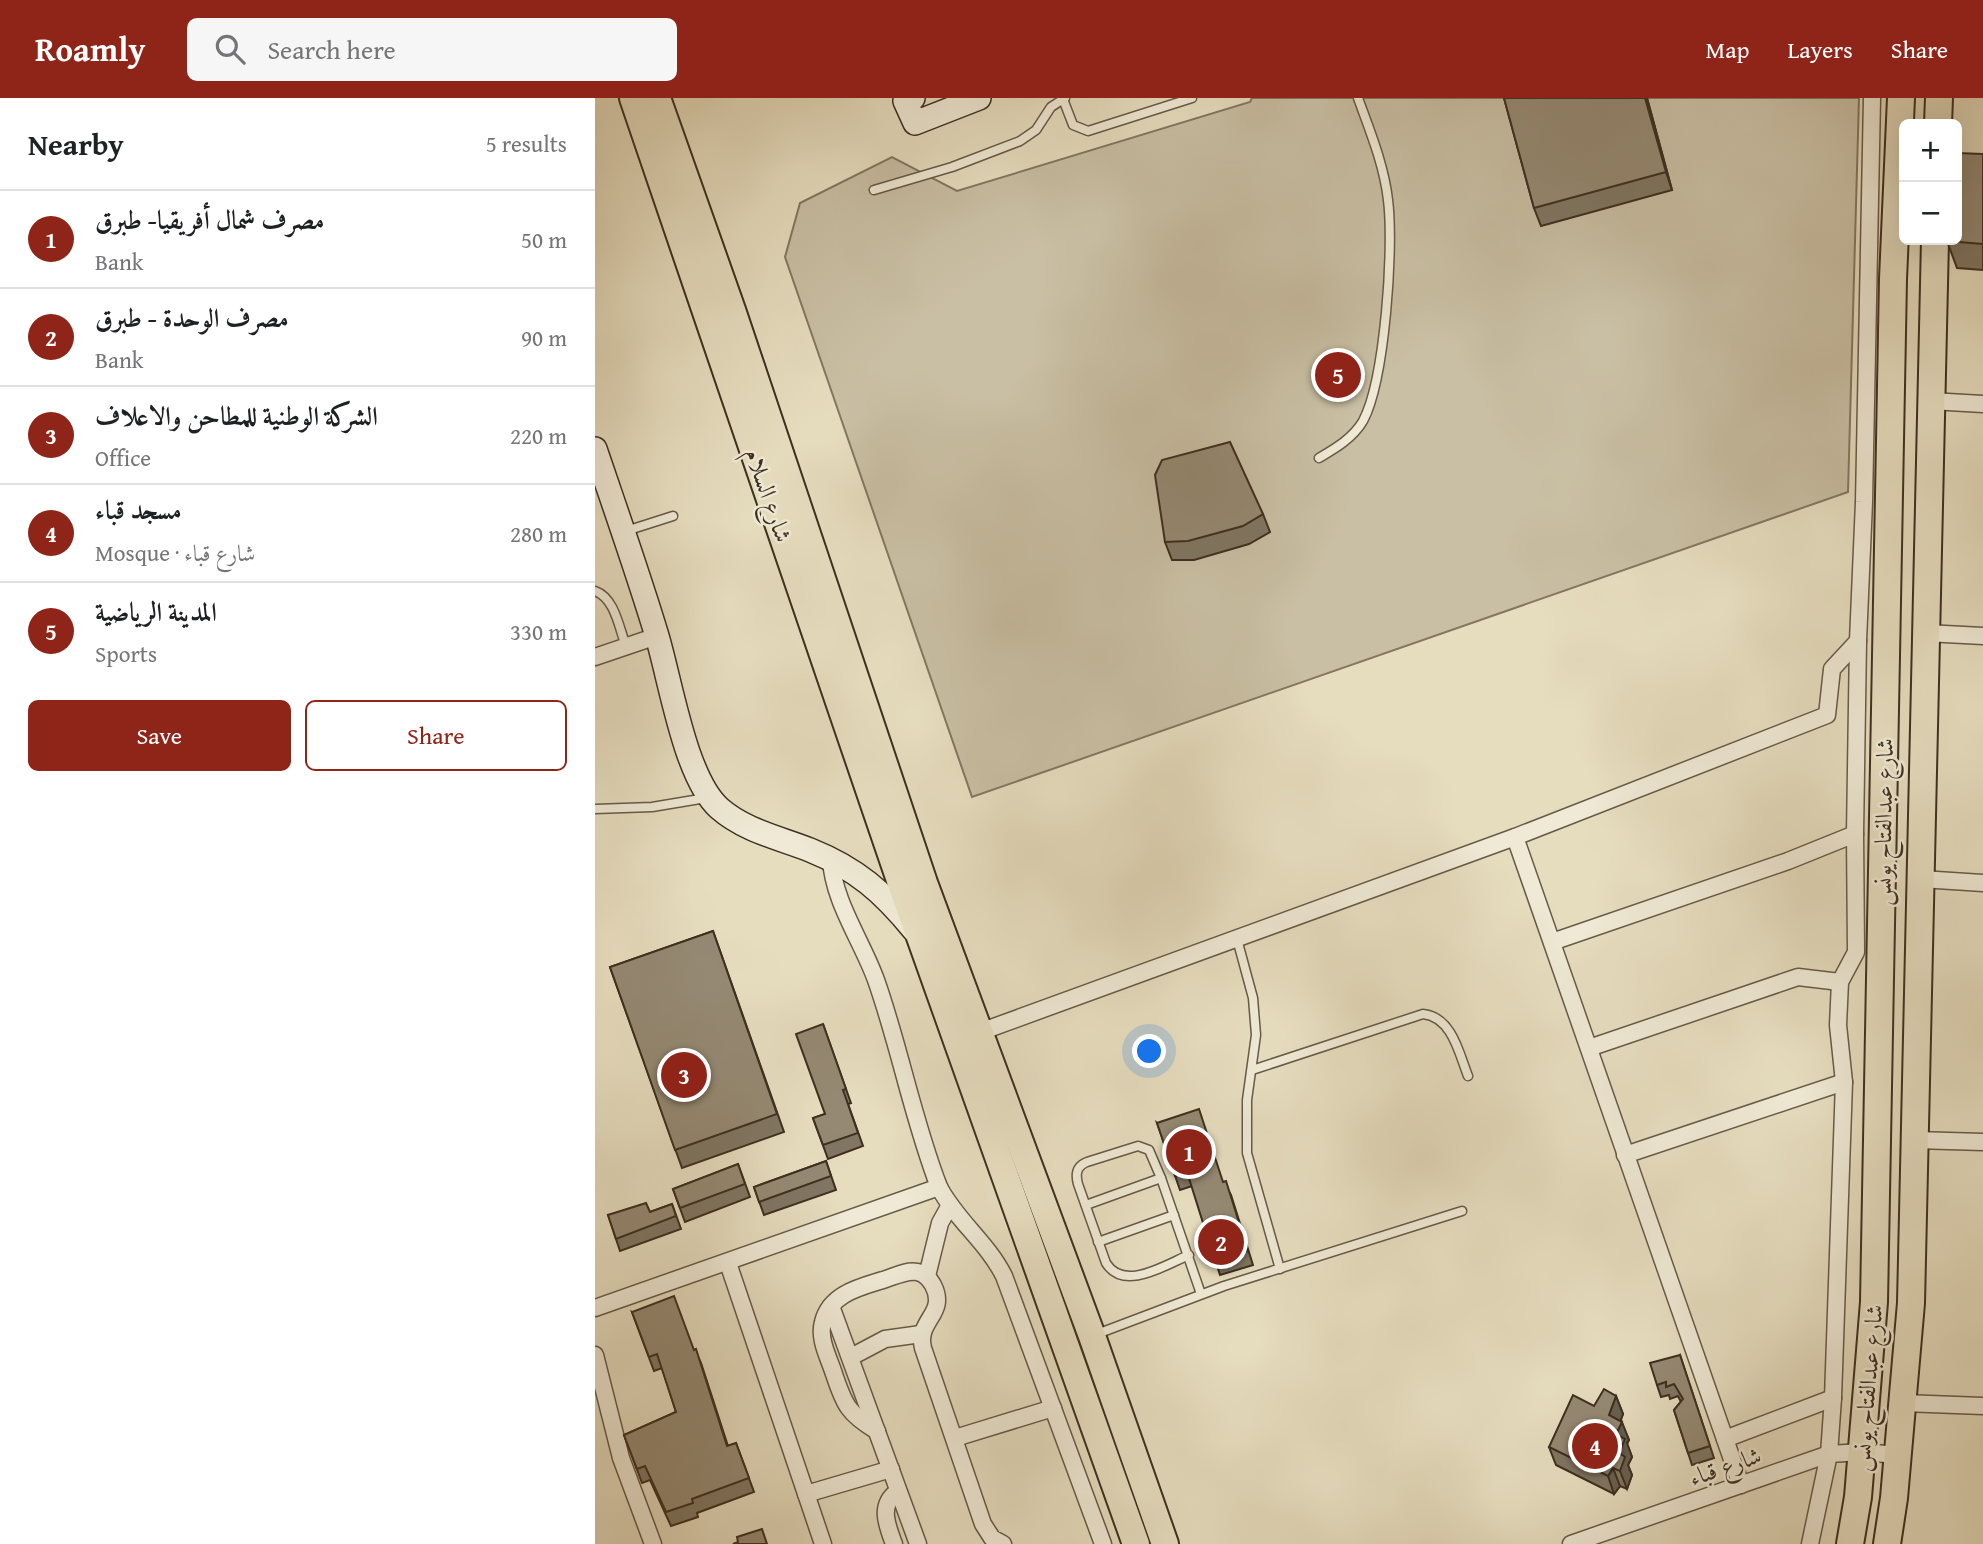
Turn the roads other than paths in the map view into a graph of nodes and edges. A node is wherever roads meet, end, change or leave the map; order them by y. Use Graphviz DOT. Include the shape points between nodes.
graph roads {
  1 [pos="633,98"];
  2 [pos="657,98"];
  3 [pos="979,98"];
  4 [pos="1064,98"];
  5 [pos="1192,98"];
  6 [pos="1359,98"];
  7 [pos="1872,98"];
  8 [pos="1901,98"];
  9 [pos="1939,98"];
  10 [pos="912,104"];
  11 [pos="1901,119"];
  12 [pos="1938,119"];
  13 [pos="1900,182"];
  14 [pos="874,190"];
  15 [pos="1935,245"];
  16 [pos="1893,279"];
  17 [pos="1934,300"];
  18 [pos="1931,401"];
  19 [pos="1983,404"];
  20 [pos="595,449"];
  21 [pos="1319,458"];
  22 [pos="673,516"];
  23 [pos="623,532"];
  24 [pos="595,592"];
  25 [pos="1926,633"];
  26 [pos="657,636"];
  27 [pos="1983,636"];
  28 [pos="1858,641"];
  29 [pos="626,646"];
  30 [pos="595,657"];
  31 [pos="709,797"];
  32 [pos="595,809"];
  33 [pos="1855,834"];
  34 [pos="1515,837"];
  35 [pos="831,859"];
  36 [pos="1921,879"];
  37 [pos="1983,883"];
  38 [pos="914,888"];
  39 [pos="921,938"];
  40 [pos="1237,939"];
  41 [pos="1552,942"];
  42 [pos="1840,982"];
  43 [pos="980,1032"];
  44 [pos="1589,1048"];
  45 [pos="1252,1070"];
  46 [pos="1468,1076"];
  47 [pos="1844,1082"];
  48 [pos="1915,1140"];
  49 [pos="1983,1142"];
  50 [pos="1625,1155"];
  51 [pos="1161,1178"];
  52 [pos="939,1187"];
  53 [pos="950,1205"];
  54 [pos="1086,1205"];
  55 [pos="1462,1211"];
  56 [pos="1174,1215"];
  57 [pos="1098,1242"];
  58 [pos="1189,1255"];
  59 [pos="728,1263"];
  60 [pos="1280,1269"];
  61 [pos="927,1276"];
  62 [pos="1201,1294"];
  63 [pos="831,1306"];
  64 [pos="595,1308"];
  65 [pos="921,1334"];
  66 [pos="1092,1336"];
  67 [pos="595,1355"];
  68 [pos="851,1357"];
  69 [pos="1833,1398"];
  70 [pos="1903,1403"];
  71 [pos="1983,1406"];
  72 [pos="1053,1408"];
  73 [pos="602,1412"];
  74 [pos="877,1431"];
  75 [pos="955,1438"];
  76 [pos="1725,1439"];
  77 [pos="1862,1452"];
  78 [pos="1829,1454"];
  79 [pos="1898,1455"];
  80 [pos="891,1469"];
  81 [pos="1741,1485"];
  82 [pos="898,1491"];
  83 [pos="806,1494"];
  84 [pos="653,1544"];
  85 [pos="823,1544"];
  86 [pos="894,1544"];
  87 [pos="918,1544"];
  88 [pos="1003,1544"];
  89 [pos="1103,1544"];
  90 [pos="1136,1544"];
  91 [pos="1165,1544"];
  92 [pos="1571,1544"];
  93 [pos="1810,1544"];
  94 [pos="1850,1544"];
  95 [pos="1887,1544"];
  1 -- 38 [label="highway, شارع السلام"];
  2 -- 38 [label="highway, شارع السلام" via="732,310"];
  3 -- 10 [label="main road"];
  4 -- 5 [label="lane" via="1073,125 1088,131"];
  4 -- 14 [label="lane" via="1020,141"];
  6 -- 21 [label="lane" via="1388,200 1390,235 1380,358 1370,406 1353,435"];
  7 -- 28 [label="street"];
  8 -- 11 [label="highway, شارع عبدالفتاح يونس"];
  9 -- 12 [label="highway"];
  13 -- 16 [label="highway, شارع عبدالفتاح يونس"];
  15 -- 17 [label="highway, شارع عبدالفتاح يونس"];
  16 -- 17 [label="highway" via="1905,257 1915,253"];
  16 -- 77 [label="highway, شارع عبدالفتاح يونس" via="1874,1302"];
  17 -- 18 [label="highway, شارع عبدالفتاح يونس"];
  18 -- 19 [label="street"];
  18 -- 25 [label="highway, شارع عبدالفتاح يونس"];
  20 -- 23 [label="main road"];
  22 -- 23 [label="lane"];
  23 -- 26 [label="main road"];
  24 -- 29 [label="lane" via="609,601"];
  25 -- 27 [label="street"];
  25 -- 36 [label="highway, شارع عبدالفتاح يونس"];
  26 -- 29 [label="street"];
  26 -- 31 [label="main road" via="696,776"];
  28 -- 33 [label="street"];
  28 -- 34 [label="street" via="1832,669 1827,715"];
  29 -- 30 [label="street"];
  31 -- 32 [label="lane" via="652,807"];
  31 -- 35 [label="main road" via="747,827"];
  33 -- 41 [label="street"];
  33 -- 42 [label="street" via="1856,952"];
  34 -- 40 [label="street"];
  34 -- 41 [label="street"];
  35 -- 39 [label="main road" via="877,888"];
  35 -- 52 [label="street" via="834,882 891,1026"];
  36 -- 37 [label="street"];
  36 -- 48 [label="highway, شارع عبدالفتاح يونس"];
  38 -- 39 [label="highway"];
  38 -- 43 [label="highway"];
  39 -- 90 [label="highway"];
  40 -- 43 [label="street"];
  40 -- 45 [label="lane" via="1253,998"];
  41 -- 44 [label="street"];
  42 -- 44 [label="street" via="1797,976"];
  42 -- 47 [label="street" via="1838,1024"];
  43 -- 66 [label="highway"];
  44 -- 50 [label="street"];
  45 -- 46 [label="lane" via="1423,1014 1444,1024"];
  45 -- 60 [label="lane" via="1245,1118 1247,1153"];
  47 -- 50 [label="street"];
  47 -- 69 [label="street"];
  48 -- 49 [label="street"];
  48 -- 70 [label="highway, شارع عبدالفتاح يونس"];
  50 -- 76 [label="street"];
  51 -- 54 [label="lane"];
  51 -- 54 [label="lane" via="1149,1150 1142,1146 1087,1162 1077,1174"];
  51 -- 56 [label="lane"];
  52 -- 53 [label="street"];
  52 -- 59 [label="street"];
  53 -- 61 [label="street" via="940,1223"];
  53 -- 72 [label="street" via="988,1249 1004,1276"];
  54 -- 57 [label="lane"];
  55 -- 60 [label="lane"];
  56 -- 57 [label="lane"];
  56 -- 58 [label="lane"];
  57 -- 58 [label="lane" via="1109,1268 1124,1277"];
  58 -- 62 [label="lane"];
  59 -- 64 [label="street"];
  59 -- 83 [label="street"];
  60 -- 62 [label="lane"];
  61 -- 63 [label="street" via="907,1272 851,1290"];
  61 -- 65 [label="street" via="938,1302"];
  62 -- 66 [label="lane"];
  63 -- 68 [label="street"];
  63 -- 74 [label="street" via="823,1321 822,1337 842,1398 856,1418"];
  65 -- 68 [label="street" via="885,1339"];
  65 -- 75 [label="street"];
  66 -- 91 [label="highway"];
  67 -- 73 [label="street"];
  68 -- 74 [label="street"];
  69 -- 76 [label="street"];
  69 -- 78 [label="street"];
  70 -- 71 [label="street"];
  70 -- 79 [label="highway, شارع عبدالفتاح يونس"];
  72 -- 75 [label="street"];
  72 -- 89 [label="street"];
  73 -- 84 [label="street"];
  74 -- 80 [label="street"];
  75 -- 88 [label="street" via="983,1524 992,1538"];
  76 -- 81 [label="street"];
  77 -- 78 [label="street, شارع قباء"];
  77 -- 79 [label="street, شارع قباء"];
  77 -- 94 [label="highway, شارع عبدالفتاح يونس"];
  78 -- 81 [label="street, شارع قباء"];
  78 -- 93 [label="street"];
  79 -- 95 [label="highway, شارع عبدالفتاح يونس"];
  80 -- 82 [label="street"];
  80 -- 83 [label="street"];
  81 -- 92 [label="street, شارع قباء"];
  82 -- 86 [label="street" via="885,1510"];
  82 -- 87 [label="street"];
  83 -- 85 [label="street"];
}
